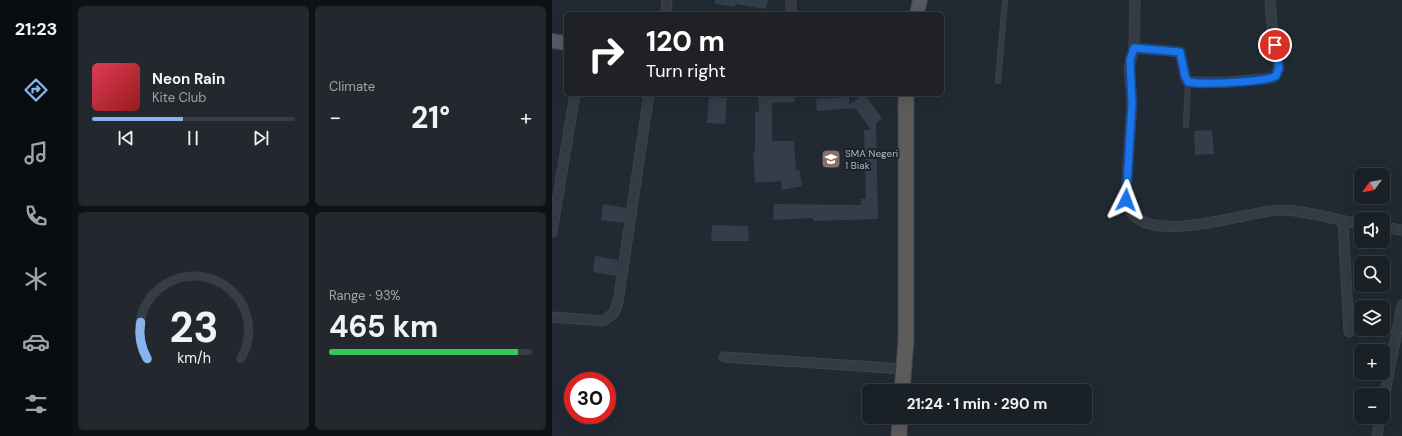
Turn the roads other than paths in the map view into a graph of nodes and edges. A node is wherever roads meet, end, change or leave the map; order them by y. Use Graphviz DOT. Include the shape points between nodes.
graph roads {
  1 [pos="667,0"];
  2 [pos="791,0"];
  3 [pos="920,0"];
  4 [pos="1005,0"];
  5 [pos="1135,0"];
  6 [pos="1270,0"];
  7 [pos="666,12"];
  8 [pos="791,12"];
  9 [pos="917,12"];
  10 [pos="552,41"];
  11 [pos="564,43"];
  12 [pos="1134,48"];
  13 [pos="998,82"];
  14 [pos="1188,82"];
  15 [pos="575,96"];
  16 [pos="649,96"];
  17 [pos="906,96"];
  18 [pos="1186,126"];
  19 [pos="1343,221"];
  20 [pos="1354,223"];
  21 [pos="1390,228"];
  22 [pos="1402,230"];
  23 [pos="552,232"];
  24 [pos="1402,306"];
  25 [pos="552,317"];
  26 [pos="1349,332"];
  27 [pos="724,357"];
  28 [pos="904,369"];
  29 [pos="903,384"];
  30 [pos="1386,388"];
  31 [pos="900,424"];
  32 [pos="1379,424"];
  33 [pos="899,436"];
  34 [pos="1376,436"];
  1 -- 7 [label="street"];
  2 -- 8 [label="street"];
  3 -- 9 [label="main road"];
  4 -- 13 [label="lane"];
  5 -- 12 [label="street"];
  6 -- 14 [label="street" via="1279,68 1276,76 1229,82"];
  10 -- 11 [label="main road"];
  12 -- 14 [label="street" via="1180,52"];
  12 -- 19 [label="street" via="1130,60 1132,103 1126,200 1128,207 1137,217 1149,223 1173,227 1288,210"];
  14 -- 18 [label="lane"];
  15 -- 23 [label="street"];
  16 -- 25 [label="street" via="618,302 614,313 603,321"];
  17 -- 28 [label="highway"];
  19 -- 20 [label="street"];
  19 -- 26 [label="street"];
  21 -- 22 [label="street"];
  24 -- 30 [label="street"];
  27 -- 28 [label="street"];
  28 -- 29 [label="highway"];
  31 -- 33 [label="highway"];
  32 -- 34 [label="street"];
}
